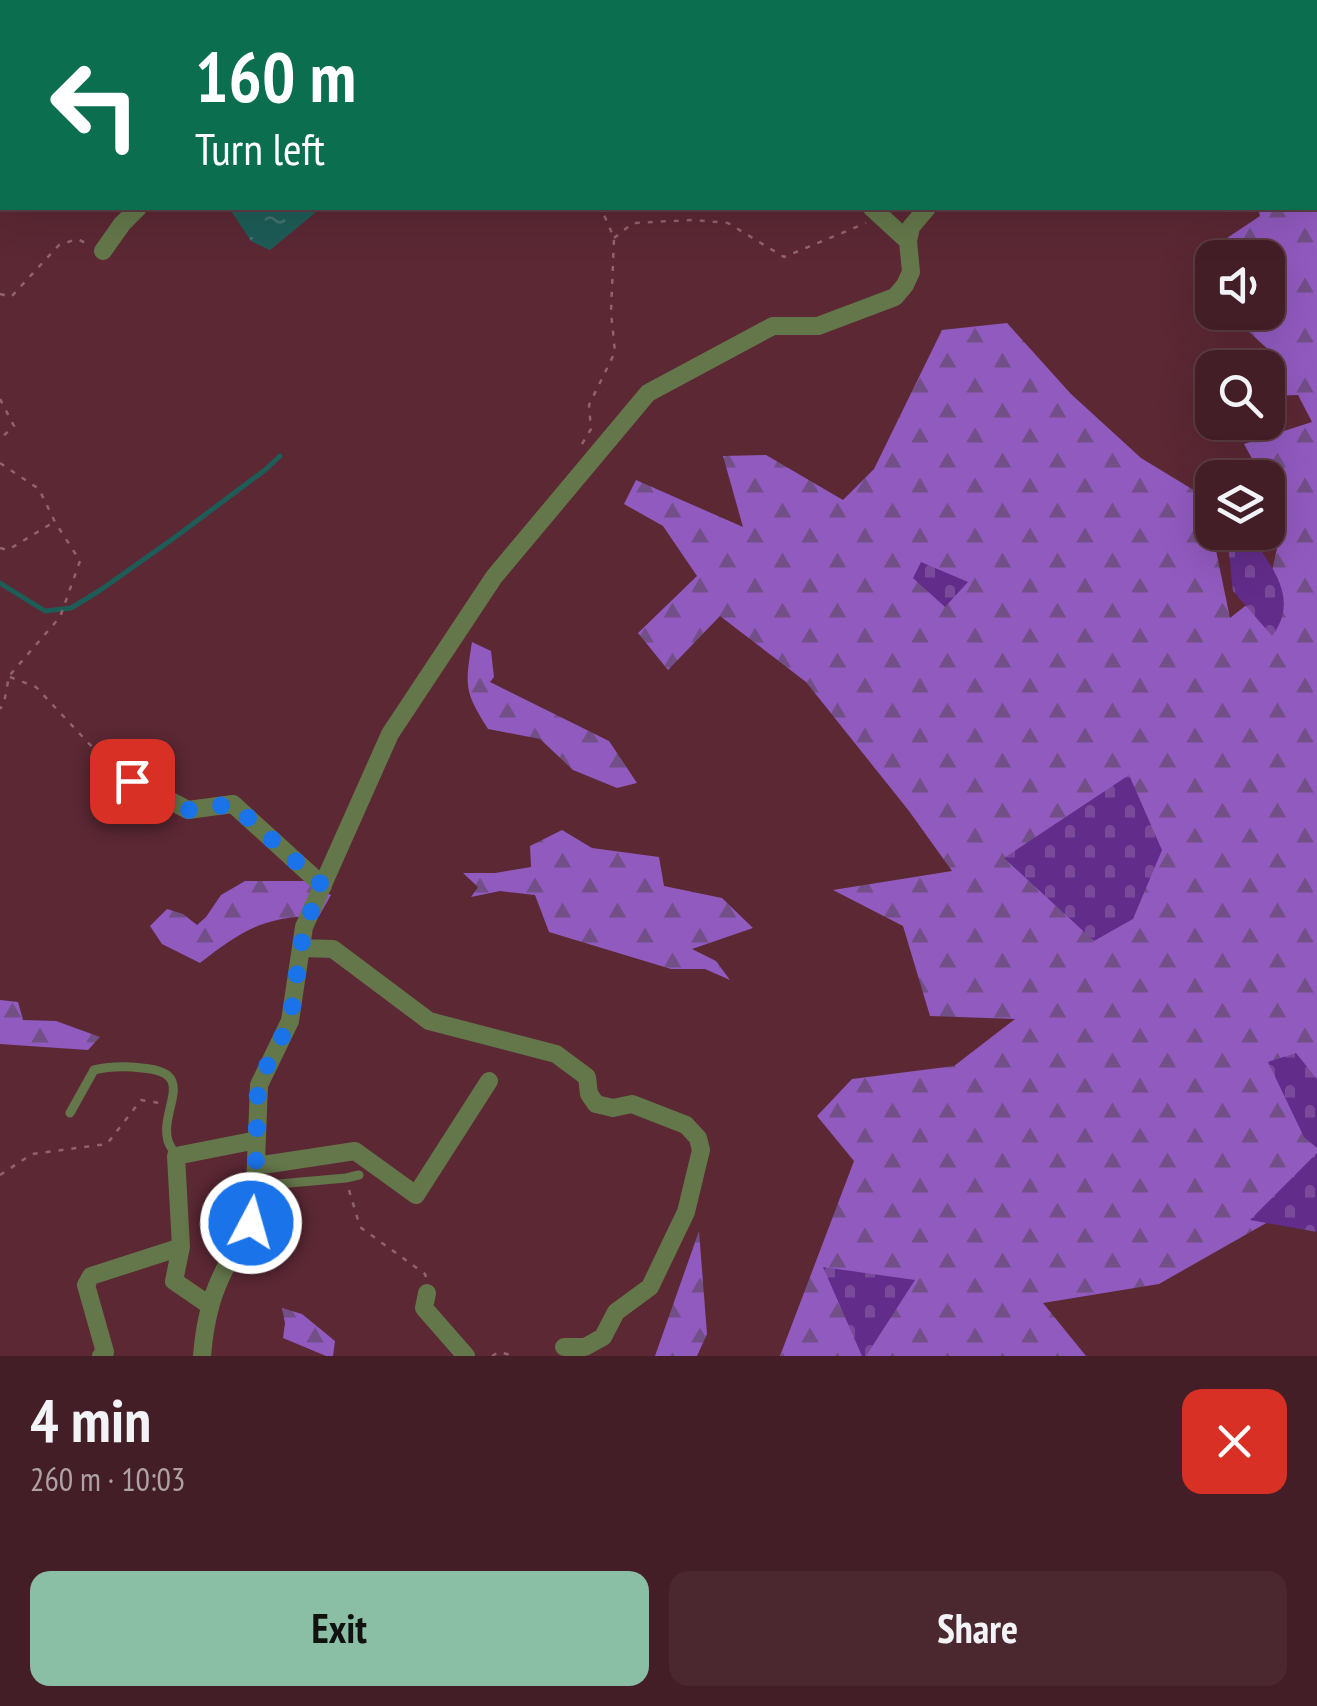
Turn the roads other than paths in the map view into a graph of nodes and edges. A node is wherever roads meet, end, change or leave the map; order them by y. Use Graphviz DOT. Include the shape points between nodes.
graph roads {
  1 [pos="112,210"];
  2 [pos="136,210"];
  3 [pos="925,210"];
  4 [pos="877,212"];
  5 [pos="122,224"];
  6 [pos="908,241"];
  7 [pos="103,251"];
  8 [pos="167,799"];
  9 [pos="323,886"];
  10 [pos="301,948"];
  11 [pos="489,1080"];
  12 [pos="70,1113"];
  13 [pos="257,1140"];
  14 [pos="176,1156"];
  15 [pos="256,1166"];
  16 [pos="359,1175"];
  17 [pos="256,1186"];
  18 [pos="180,1247"];
  19 [pos="427,1294"];
  20 [pos="209,1304"];
  21 [pos="564,1347"];
  22 [pos="102,1356"];
  23 [pos="202,1356"];
  24 [pos="466,1356"];
  1 -- 5 [label="street"];
  2 -- 5 [label="street"];
  3 -- 6 [label="street"];
  4 -- 6 [label="street"];
  5 -- 7 [label="street"];
  6 -- 9 [label="street" via="911,272 895,297 818,326 773,326 648,394 494,577 390,734"];
  8 -- 9 [label="street" via="188,810 233,804"];
  9 -- 10 [label="street"];
  10 -- 13 [label="street" via="290,1021 258,1084"];
  10 -- 21 [label="street" via="334,949 429,1021 556,1054 588,1077 596,1104 632,1104 686,1125 698,1138 686,1212 650,1287 616,1312 603,1337 585,1347"];
  11 -- 15 [label="street" via="416,1195 356,1151"];
  12 -- 14 [label="lane" via="94,1070 160,1069 174,1084 167,1139"];
  13 -- 14 [label="street"];
  13 -- 15 [label="street"];
  14 -- 18 [label="street"];
  15 -- 17 [label="street"];
  16 -- 17 [label="lane"];
  17 -- 20 [label="street" via="251,1223"];
  18 -- 20 [label="street" via="174,1281"];
  18 -- 22 [label="street" via="91,1276 86,1285"];
  19 -- 24 [label="street" via="424,1308"];
  20 -- 23 [label="street"];
}
